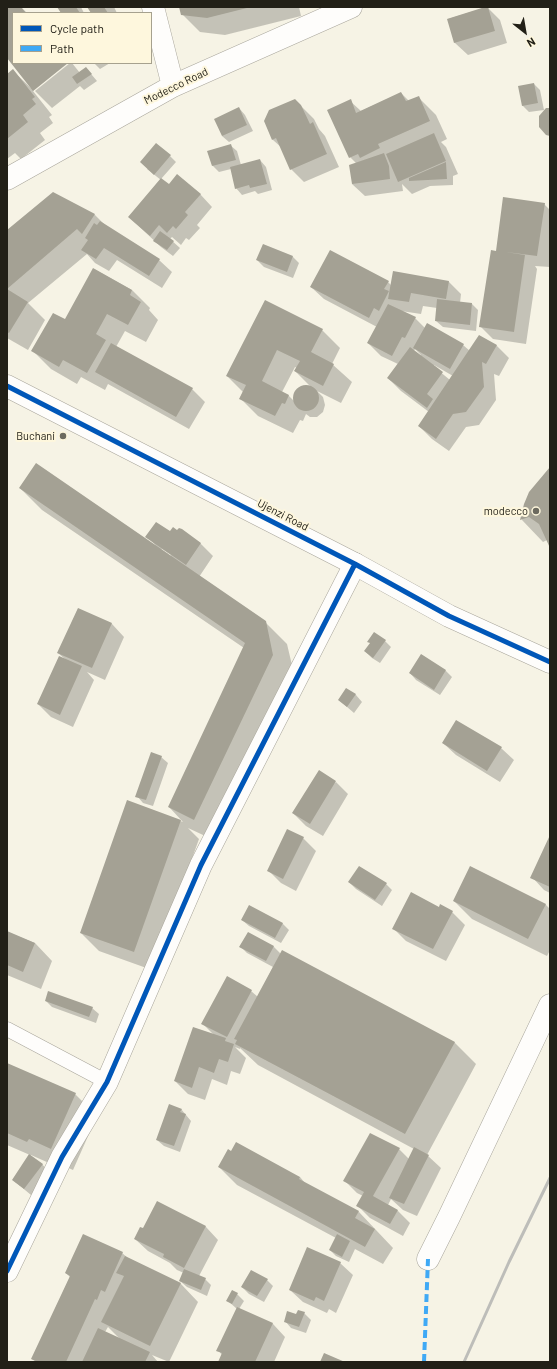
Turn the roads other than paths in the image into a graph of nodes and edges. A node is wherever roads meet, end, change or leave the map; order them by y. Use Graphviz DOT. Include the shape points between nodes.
graph roads {
  1 [pos="153,7"];
  2 [pos="351,7"];
  3 [pos="173,86"];
  4 [pos="7,179"];
  5 [pos="7,386"];
  6 [pos="355,564"];
  7 [pos="550,662"];
  8 [pos="550,1005"];
  9 [pos="7,1029"];
  10 [pos="107,1082"];
  11 [pos="428,1259"];
  12 [pos="7,1271"];
  1 -- 3 [label="street"];
  2 -- 3 [label="street, Modecco Road"];
  3 -- 4 [label="street, Modecco Road"];
  5 -- 6 [label="street, Ujenzi Road"];
  6 -- 7 [label="street, Ujenzi Road" via="449,616"];
  6 -- 10 [label="street" via="201,865"];
  8 -- 11 [label="street"];
  9 -- 10 [label="lane"];
  10 -- 12 [label="street" via="62,1157"];
}
